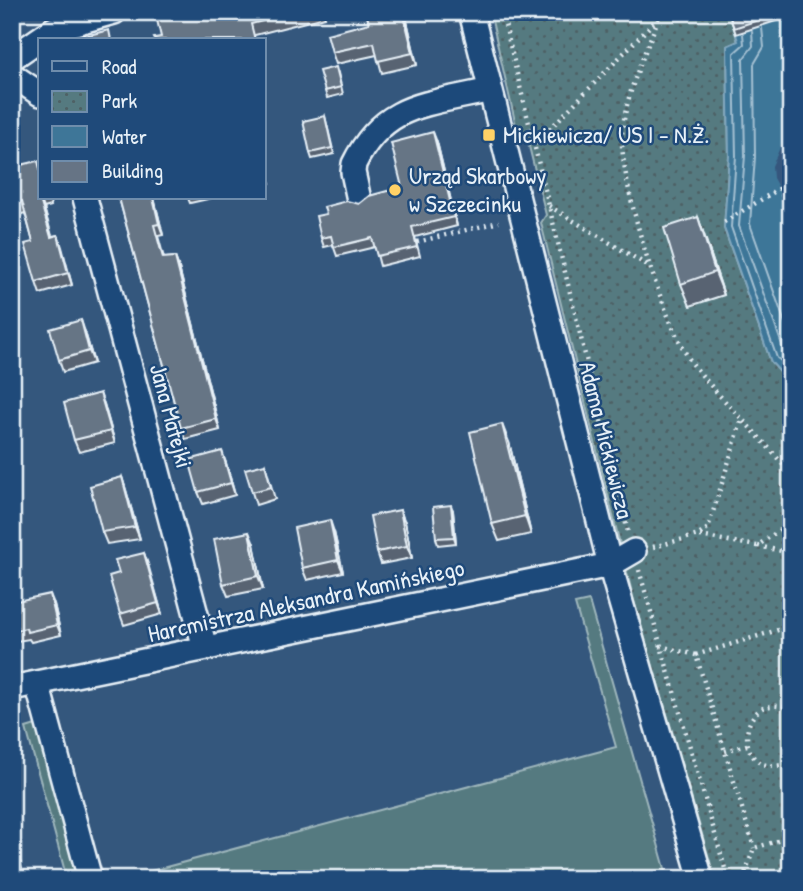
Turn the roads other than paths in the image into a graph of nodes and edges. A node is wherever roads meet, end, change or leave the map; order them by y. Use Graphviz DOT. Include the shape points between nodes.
graph roads {
  1 [pos="114,12"];
  2 [pos="471,12"];
  3 [pos="41,38"];
  4 [pos="38,40"];
  5 [pos="12,58"];
  6 [pos="12,75"];
  7 [pos="490,90"];
  8 [pos="38,93"];
  9 [pos="86,200"];
  10 [pos="359,200"];
  11 [pos="634,551"];
  12 [pos="610,565"];
  13 [pos="205,648"];
  14 [pos="37,683"];
  15 [pos="12,688"];
  16 [pos="90,879"];
  17 [pos="701,879"];
  1 -- 3 [label="street" via="54,29"];
  2 -- 7 [label="street, Adama Mickiewicza"];
  4 -- 5 [label="street"];
  6 -- 8 [label="street"];
  7 -- 10 [label="street" via="401,111 381,124 354,164"];
  7 -- 12 [label="street, Adama Mickiewicza"];
  9 -- 13 [label="street, Jana Matejki"];
  11 -- 12 [label="street, Harcmistrza Aleksandra Kamińskiego"];
  12 -- 13 [label="street, Harcmistrza Aleksandra Kamińskiego"];
  12 -- 17 [label="street, Adama Mickiewicza"];
  13 -- 14 [label="street, Harcmistrza Aleksandra Kamińskiego"];
  14 -- 15 [label="street, Harcmistrza Aleksandra Kamińskiego"];
  14 -- 16 [label="street"];
}
